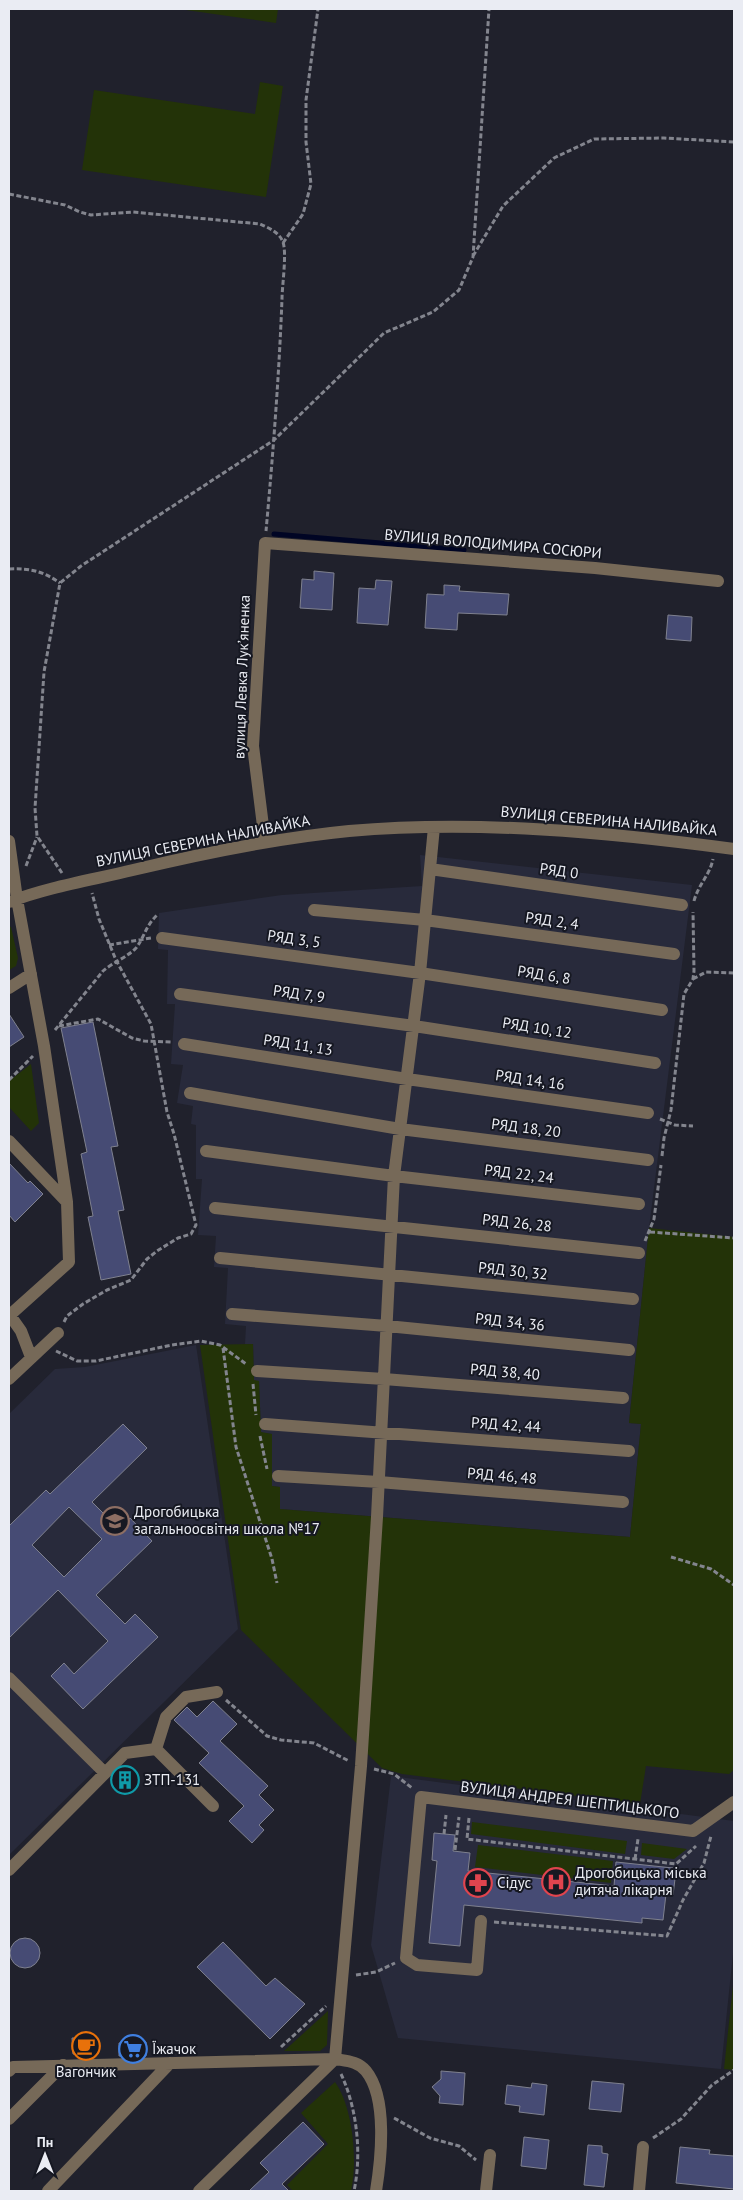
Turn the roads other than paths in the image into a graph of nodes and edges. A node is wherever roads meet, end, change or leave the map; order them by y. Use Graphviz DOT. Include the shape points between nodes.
graph roads {
  1 [pos="264,542"];
  2 [pos="718,581"];
  3 [pos="434,827"];
  4 [pos="9,841"];
  5 [pos="265,842"];
  6 [pos="734,849"];
  7 [pos="430,868"];
  8 [pos="13,901"];
  9 [pos="682,905"];
  10 [pos="314,910"];
  11 [pos="425,920"];
  12 [pos="162,938"];
  13 [pos="674,954"];
  14 [pos="420,973"];
  15 [pos="31,974"];
  16 [pos="9,988"];
  17 [pos="180,994"];
  18 [pos="662,1010"];
  19 [pos="414,1026"];
  20 [pos="184,1044"];
  21 [pos="655,1063"];
  22 [pos="407,1079"];
  23 [pos="190,1093"];
  24 [pos="648,1112"];
  25 [pos="400,1129"];
  26 [pos="9,1141"];
  27 [pos="206,1151"];
  28 [pos="648,1160"];
  29 [pos="394,1176"];
  30 [pos="67,1202"];
  31 [pos="639,1204"];
  32 [pos="215,1208"];
  33 [pos="392,1226"];
  34 [pos="639,1253"];
  35 [pos="220,1258"];
  36 [pos="389,1275"];
  37 [pos="633,1299"];
  38 [pos="10,1314"];
  39 [pos="232,1314"];
  40 [pos="387,1326"];
  41 [pos="58,1333"];
  42 [pos="629,1350"];
  43 [pos="31,1357"];
  44 [pos="257,1371"];
  45 [pos="9,1379"];
  46 [pos="384,1379"];
  47 [pos="623,1398"];
  48 [pos="265,1424"];
  49 [pos="381,1432"];
  50 [pos="629,1451"];
  51 [pos="278,1476"];
  52 [pos="379,1482"];
  53 [pos="623,1502"];
  54 [pos="9,1678"];
  55 [pos="216,1692"];
  56 [pos="156,1749"];
  57 [pos="104,1774"];
  58 [pos="734,1802"];
  59 [pos="213,1806"];
  60 [pos="9,1870"];
  61 [pos="481,1921"];
  62 [pos="335,2059"];
  63 [pos="170,2063"];
  64 [pos="10,2066"];
  65 [pos="63,2066"];
  66 [pos="9,2119"];
  67 [pos="643,2147"];
  68 [pos="490,2154"];
  69 [pos="48,2191"];
  70 [pos="199,2191"];
  71 [pos="376,2191"];
  72 [pos="486,2191"];
  73 [pos="639,2191"];
  1 -- 2 [label="street, ВУЛИЦЯ ВОЛОДИМИРА СОСЮРИ"];
  1 -- 5 [label="street, вулиця Левка Лукʼяненка" via="253,746"];
  3 -- 5 [label="street, ВУЛИЦЯ СЕВЕРИНА НАЛИВАЙКА" via="350,831"];
  3 -- 6 [label="street, ВУЛИЦЯ СЕВЕРИНА НАЛИВАЙКА" via="507,827"];
  3 -- 7 [label="street"];
  4 -- 8 [label="street"];
  5 -- 8 [label="street, ВУЛИЦЯ СЕВЕРИНА НАЛИВАЙКА"];
  7 -- 9 [label="street, РЯД 0"];
  7 -- 11 [label="street"];
  8 -- 15 [label="street"];
  10 -- 11 [label="street, РЯД 2, 4"];
  11 -- 13 [label="street, РЯД 2, 4"];
  11 -- 14 [label="street"];
  12 -- 14 [label="street, РЯД 3, 5"];
  14 -- 18 [label="street, РЯД 6, 8"];
  14 -- 19 [label="street"];
  15 -- 16 [label="street"];
  15 -- 30 [label="street"];
  17 -- 19 [label="street, РЯД 7, 9"];
  19 -- 21 [label="street, РЯД 10, 12"];
  19 -- 22 [label="street"];
  20 -- 22 [label="street, РЯД 11, 13"];
  22 -- 24 [label="street, РЯД 14, 16"];
  22 -- 25 [label="street"];
  23 -- 25 [label="street, РЯД 18, 20"];
  25 -- 28 [label="street, РЯД 18, 20"];
  25 -- 29 [label="street"];
  26 -- 30 [label="street"];
  27 -- 29 [label="street, РЯД 22, 24"];
  29 -- 31 [label="street, РЯД 22, 24"];
  29 -- 33 [label="street"];
  30 -- 38 [label="street" via="69,1262"];
  32 -- 33 [label="street, РЯД 26, 28"];
  33 -- 34 [label="street, РЯД 26, 28"];
  33 -- 36 [label="street"];
  35 -- 36 [label="street, РЯД 30, 32"];
  36 -- 37 [label="street, РЯД 30, 32"];
  36 -- 40 [label="street"];
  38 -- 43 [label="street"];
  39 -- 40 [label="street, РЯД 34, 36"];
  40 -- 42 [label="street, РЯД 34, 36"];
  40 -- 46 [label="street"];
  41 -- 43 [label="street"];
  43 -- 45 [label="street"];
  44 -- 46 [label="street, РЯД 38, 40"];
  46 -- 47 [label="street, РЯД 38, 40"];
  46 -- 49 [label="street"];
  48 -- 49 [label="street, РЯД 42, 44"];
  49 -- 50 [label="street, РЯД 42, 44"];
  49 -- 52 [label="street"];
  51 -- 52 [label="street, РЯД 46, 48"];
  52 -- 53 [label="street, РЯД 46, 48"];
  52 -- 62 [label="street" via="361,1766"];
  54 -- 57 [label="street"];
  55 -- 56 [label="street" via="186,1697 166,1716"];
  56 -- 57 [label="street" via="126,1753"];
  56 -- 59 [label="street"];
  57 -- 60 [label="street"];
  58 -- 61 [label="street, ВУЛИЦЯ АНДРЕЯ ШЕПТИЦЬКОГО" via="693,1832 421,1797 406,1958 416,1964 477,1970"];
  62 -- 63 [label="street"];
  62 -- 70 [label="street"];
  62 -- 71 [label="street" via="352,2061 366,2071 374,2087 381,2116"];
  63 -- 65 [label="street"];
  63 -- 69 [label="street"];
  64 -- 65 [label="street"];
  65 -- 66 [label="street"];
  67 -- 73 [label="street"];
  68 -- 72 [label="street"];
}
